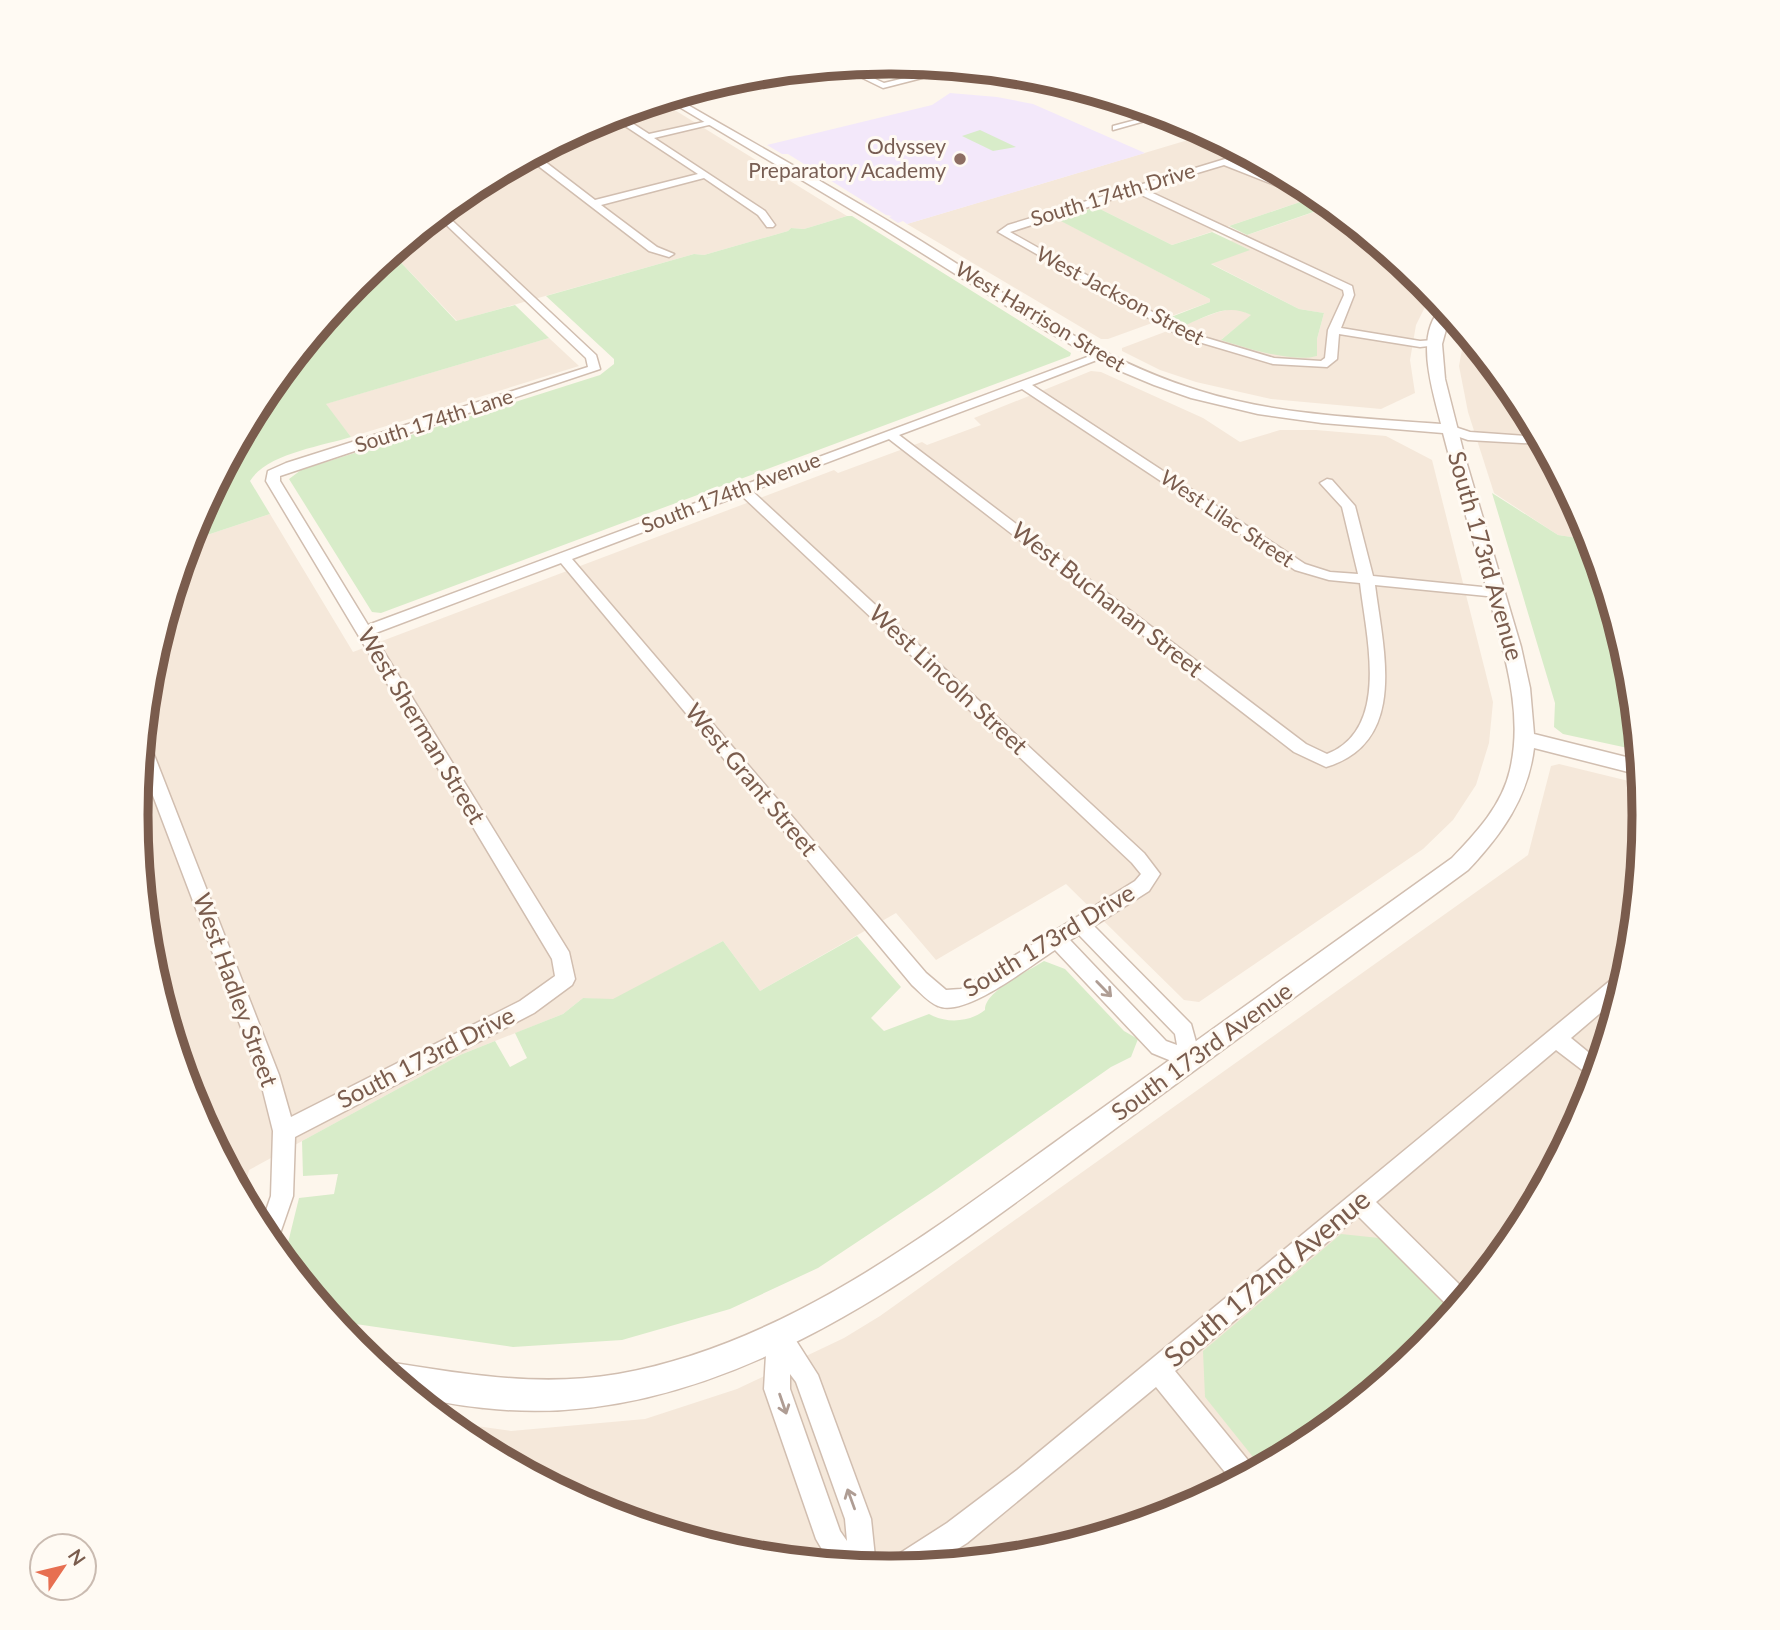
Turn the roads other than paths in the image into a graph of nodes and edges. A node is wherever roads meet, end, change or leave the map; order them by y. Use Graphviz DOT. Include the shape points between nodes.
graph roads {
  1 [pos="860,75"];
  2 [pos="929,75"];
  3 [pos="883,86"];
  4 [pos="900,94"];
  5 [pos="681,104"];
  6 [pos="1145,119"];
  7 [pos="710,122"];
  8 [pos="626,123"];
  9 [pos="1116,128"];
  10 [pos="647,137"];
  11 [pos="539,162"];
  12 [pos="706,175"];
  13 [pos="1281,185"];
  14 [pos="1135,188"];
  15 [pos="592,204"];
  16 [pos="447,221"];
  17 [pos="770,225"];
  18 [pos="1003,232"];
  19 [pos="669,254"];
  20 [pos="1442,321"];
  21 [pos="1335,326"];
  22 [pos="1434,343"];
  23 [pos="1098,355"];
  24 [pos="1023,384"];
  25 [pos="1449,429"];
  26 [pos="1523,429"];
  27 [pos="890,433"];
  28 [pos="1530,440"];
  29 [pos="273,474"];
  30 [pos="1327,483"];
  31 [pos="743,489"];
  32 [pos="563,556"];
  33 [pos="1367,580"];
  34 [pos="1497,592"];
  35 [pos="364,632"];
  36 [pos="1524,739"];
  37 [pos="150,766"];
  38 [pos="1630,766"];
  39 [pos="1150,874"];
  40 [pos="1081,925"];
  41 [pos="1057,939"];
  42 [pos="565,979"];
  43 [pos="1609,993"];
  44 [pos="943,999"];
  45 [pos="1556,1038"];
  46 [pos="1191,1060"];
  47 [pos="1588,1064"];
  48 [pos="284,1131"];
  49 [pos="1359,1201"];
  50 [pos="272,1226"];
  51 [pos="1454,1295"];
  52 [pos="779,1337"];
  53 [pos="1157,1369"];
  54 [pos="412,1381"];
  55 [pos="1239,1469"];
  56 [pos="841,1555"];
  57 [pos="862,1555"];
  58 [pos="922,1555"];
  1 -- 3 [label="street"];
  2 -- 3 [label="street"];
  3 -- 4 [label="street"];
  5 -- 7 [label="street, West Harrison Street"];
  6 -- 9 [label="street"];
  7 -- 10 [label="street"];
  7 -- 23 [label="street, West Harrison Street"];
  8 -- 10 [label="street"];
  10 -- 12 [label="street"];
  11 -- 15 [label="street"];
  12 -- 15 [label="street"];
  12 -- 17 [label="street" via="762,213"];
  13 -- 14 [label="street, South 174th Drive" via="1225,162"];
  14 -- 18 [label="street, South 174th Drive"];
  14 -- 21 [label="street" via="1348,288"];
  15 -- 19 [label="street" via="653,249"];
  16 -- 29 [label="street, South 174th Lane" via="592,357 594,369"];
  18 -- 21 [label="street, West Jackson Street" via="1186,335 1273,361 1323,365 1331,359"];
  20 -- 22 [label="street, South 173rd Avenue"];
  21 -- 22 [label="street"];
  22 -- 25 [label="street, South 173rd Avenue"];
  23 -- 24 [label="street, South 174th Avenue"];
  23 -- 25 [label="street, West Harrison Street" via="1143,377 1235,405"];
  24 -- 27 [label="street, South 174th Avenue"];
  24 -- 33 [label="street, West Lilac Street" via="1300,567"];
  25 -- 26 [label="street, West Harrison Street" via="1465,425"];
  25 -- 28 [label="street, West Harrison Street" via="1468,436"];
  25 -- 34 [label="street, South 173rd Avenue"];
  27 -- 31 [label="street, South 174th Avenue"];
  27 -- 33 [label="street, West Buchanan Street" via="1300,748 1326,761 1344,754 1367,729 1377,702 1378,671"];
  29 -- 35 [label="street, West Sherman Street"];
  30 -- 33 [label="street" via="1348,506"];
  31 -- 32 [label="street, South 174th Avenue"];
  31 -- 39 [label="street, West Lincoln Street"];
  32 -- 35 [label="street, South 174th Avenue"];
  32 -- 44 [label="street, West Grant Street" via="919,979"];
  33 -- 34 [label="street, West Lilac Street"];
  34 -- 36 [label="street, South 173rd Avenue" via="1517,667"];
  35 -- 42 [label="street, West Sherman Street" via="562,958"];
  36 -- 38 [label="street"];
  36 -- 46 [label="street, South 173rd Avenue" via="1511,798 1490,832 1460,864"];
  37 -- 48 [label="street, West Hadley Street" via="269,1075"];
  39 -- 40 [label="street, South 173rd Drive" via="1142,886"];
  40 -- 41 [label="street, South 173rd Drive"];
  40 -- 46 [label="street" via="1184,1030"];
  41 -- 44 [label="street, South 173rd Drive" via="964,997"];
  41 -- 46 [label="street, one-way" via="1159,1047"];
  42 -- 48 [label="street, South 173rd Drive" via="527,1007"];
  43 -- 45 [label="street, South 172nd Avenue"];
  45 -- 47 [label="street"];
  45 -- 49 [label="street, South 172nd Avenue"];
  46 -- 52 [label="street, South 173rd Avenue" via="938,1242"];
  48 -- 50 [label="street, West Hadley Street" via="282,1196"];
  49 -- 51 [label="street"];
  49 -- 53 [label="street, South 172nd Avenue"];
  52 -- 54 [label="street, South 173rd Avenue" via="683,1375 593,1393 494,1394"];
  52 -- 56 [label="street, one-way" via="777,1389 829,1539"];
  57 -- 52 [label="street, one-way" via="858,1519 806,1375"];
  53 -- 55 [label="street"];
  53 -- 58 [label="street, South 172nd Avenue" via="967,1526"];
}
